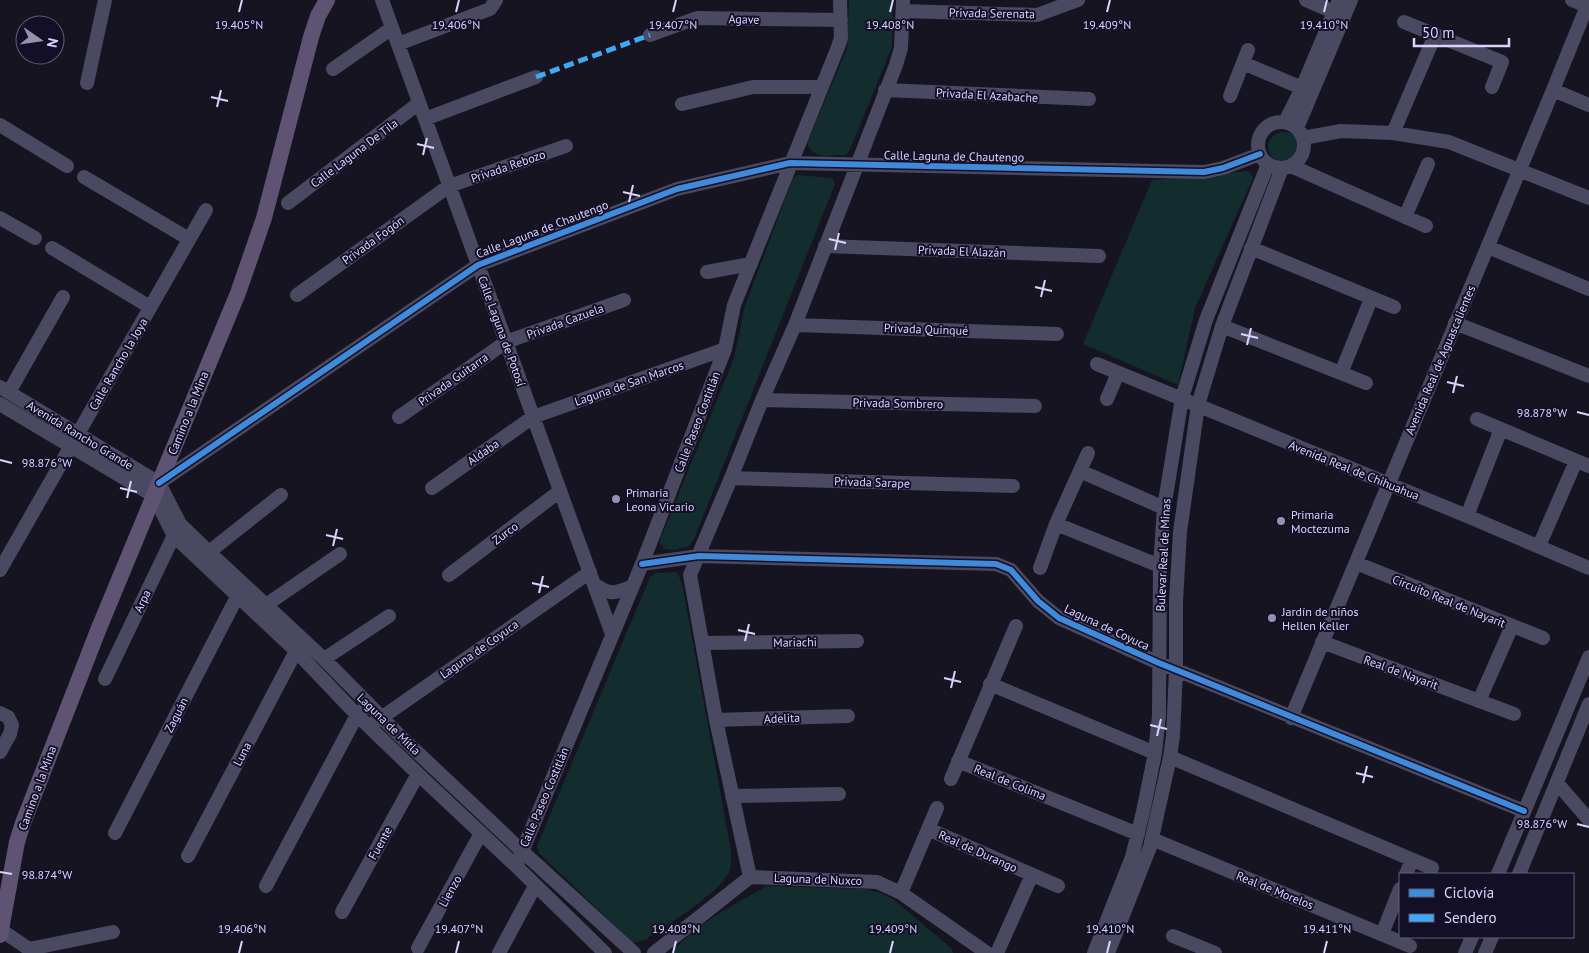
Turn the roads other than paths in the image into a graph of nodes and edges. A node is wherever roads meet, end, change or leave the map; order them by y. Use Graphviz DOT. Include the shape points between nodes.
graph roads {
  1 [pos="105,0"];
  2 [pos="327,0"];
  3 [pos="382,0"];
  4 [pos="496,0"];
  5 [pos="840,0"];
  6 [pos="1078,0"];
  7 [pos="1306,0"];
  8 [pos="1351,0"];
  9 [pos="1572,0"];
  10 [pos="903,6"];
  11 [pos="1337,6"];
  12 [pos="1587,8"];
  13 [pos="841,20"];
  14 [pos="1404,22"];
  15 [pos="392,28"];
  16 [pos="650,35"];
  17 [pos="1435,35"];
  18 [pos="398,44"];
  19 [pos="333,69"];
  20 [pos="536,78"];
  21 [pos="87,83"];
  22 [pos="821,87"];
  23 [pos="1492,87"];
  24 [pos="1302,88"];
  25 [pos="885,90"];
  26 [pos="1553,90"];
  27 [pos="1230,96"];
  28 [pos="1089,99"];
  29 [pos="419,103"];
  30 [pos="682,104"];
  31 [pos="1589,105"];
  32 [pos="425,119"];
  33 [pos="0,125"];
  34 [pos="1295,130"];
  35 [pos="1394,133"];
  36 [pos="566,146"];
  37 [pos="1264,159"];
  38 [pos="790,163"];
  39 [pos="1428,164"];
  40 [pos="857,165"];
  41 [pos="67,166"];
  42 [pos="1287,167"];
  43 [pos="1519,169"];
  44 [pos="84,177"];
  45 [pos="449,186"];
  46 [pos="1589,198"];
  47 [pos="288,203"];
  48 [pos="206,210"];
  49 [pos="1405,217"];
  50 [pos="0,218"];
  51 [pos="1426,226"];
  52 [pos="35,238"];
  53 [pos="189,239"];
  54 [pos="825,246"];
  55 [pos="1488,247"];
  56 [pos="52,248"];
  57 [pos="1251,248"];
  58 [pos="1100,256"];
  59 [pos="751,264"];
  60 [pos="478,265"];
  61 [pos="706,272"];
  62 [pos="1589,289"];
  63 [pos="297,295"];
  64 [pos="63,297"];
  65 [pos="1371,299"];
  66 [pos="624,300"];
  67 [pos="150,307"];
  68 [pos="1394,307"];
  69 [pos="1455,322"];
  70 [pos="795,325"];
  71 [pos="1222,326"];
  72 [pos="1057,334"];
  73 [pos="506,342"];
  74 [pos="725,349"];
  75 [pos="1097,364"];
  76 [pos="1118,373"];
  77 [pos="1341,373"];
  78 [pos="1589,376"];
  79 [pos="1366,382"];
  80 [pos="4,389"];
  81 [pos="1182,398"];
  82 [pos="1107,399"];
  83 [pos="762,400"];
  84 [pos="1198,405"];
  85 [pos="1,406"];
  86 [pos="1035,406"];
  87 [pos="399,417"];
  88 [pos="533,417"];
  89 [pos="1477,419"];
  90 [pos="1502,429"];
  91 [pos="78,433"];
  92 [pos="71,446"];
  93 [pos="1088,453"];
  94 [pos="1576,461"];
  95 [pos="1589,466"];
  96 [pos="1080,471"];
  97 [pos="731,478"];
  98 [pos="1388,484"];
  99 [pos="1013,486"];
  100 [pos="432,488"];
  101 [pos="157,489"];
  102 [pos="560,490"];
  103 [pos="281,495"];
  104 [pos="1164,508"];
  105 [pos="1467,516"];
  106 [pos="1056,524"];
  107 [pos="177,530"];
  108 [pos="1539,546"];
  109 [pos="208,552"];
  110 [pos="340,554"];
  111 [pos="699,556"];
  112 [pos="1356,563"];
  113 [pos="642,564"];
  114 [pos="1160,566"];
  115 [pos="1040,568"];
  116 [pos="1589,568"];
  117 [pos="0,570"];
  118 [pos="449,575"];
  119 [pos="592,578"];
  120 [pos="631,587"];
  121 [pos="237,597"];
  122 [pos="266,605"];
  123 [pos="389,616"];
  124 [pos="1016,626"];
  125 [pos="1512,626"];
  126 [pos="612,634"];
  127 [pos="1543,638"];
  128 [pos="857,641"];
  129 [pos="1322,642"];
  130 [pos="703,643"];
  131 [pos="296,651"];
  132 [pos="1589,657"];
  133 [pos="324,659"];
  134 [pos="1159,663"];
  135 [pos="1176,670"];
  136 [pos="105,679"];
  137 [pos="990,684"];
  138 [pos="1479,701"];
  139 [pos="368,704"];
  140 [pos="1589,704"];
  141 [pos="0,713"];
  142 [pos="1514,714"];
  143 [pos="357,715"];
  144 [pos="848,716"];
  145 [pos="381,717"];
  146 [pos="1291,718"];
  147 [pos="716,720"];
  148 [pos="370,727"];
  149 [pos="0,752"];
  150 [pos="1155,753"];
  151 [pos="1170,757"];
  152 [pos="958,761"];
  153 [pos="418,774"];
  154 [pos="951,779"];
  155 [pos="1557,783"];
  156 [pos="839,794"];
  157 [pos="732,796"];
  158 [pos="937,808"];
  159 [pos="1524,811"];
  160 [pos="1589,820"];
  161 [pos="928,829"];
  162 [pos="114,833"];
  163 [pos="481,833"];
  164 [pos="1138,834"];
  165 [pos="1152,839"];
  166 [pos="522,851"];
  167 [pos="188,856"];
  168 [pos="1412,860"];
  169 [pos="516,866"];
  170 [pos="1432,868"];
  171 [pos="1406,873"];
  172 [pos="1498,873"];
  173 [pos="1518,873"];
  174 [pos="1032,875"];
  175 [pos="750,877"];
  176 [pos="266,886"];
  177 [pos="535,886"];
  178 [pos="1058,886"];
  179 [pos="1399,892"];
  180 [pos="901,893"];
  181 [pos="342,912"];
  182 [pos="0,932"];
  183 [pos="112,932"];
  184 [pos="1382,934"];
  185 [pos="1173,936"];
  186 [pos="1472,938"];
  187 [pos="1492,938"];
  188 [pos="1410,946"];
  189 [pos="418,948"];
  190 [pos="1208,952"];
  191 [pos="500,953"];
  192 [pos="605,953"];
  193 [pos="634,953"];
  194 [pos="654,953"];
  195 [pos="987,953"];
  196 [pos="997,953"];
  197 [pos="1094,953"];
  198 [pos="1108,953"];
  199 [pos="1465,953"];
  200 [pos="1486,953"];
  1 -- 21 [label="street"];
  2 -- 101 [label="main road, Camino a la Mina" via="311,37 264,218 238,293"];
  3 -- 15 [label="street, Calle Laguna de Potosí"];
  4 -- 18 [label="street" via="490,9"];
  5 -- 13 [label="street, Calle Paseo Costitlán"];
  6 -- 10 [label="street, Privada Serenata" via="1037,15"];
  7 -- 11 [label="street"];
  8 -- 34 [label="street"];
  9 -- 12 [label="street"];
  10 -- 25 [label="street" via="901,48"];
  11 -- 24 [label="street"];
  12 -- 26 [label="street, Avenida Real de Aguascalientes"];
  13 -- 16 [label="street, Agave" via="697,18"];
  13 -- 22 [label="street, Calle Paseo Costitlán" via="841,38"];
  14 -- 17 [label="street"];
  15 -- 18 [label="street, Calle Laguna de Potosí"];
  15 -- 19 [label="street"];
  17 -- 23 [label="street" via="1502,62"];
  17 -- 35 [label="street"];
  18 -- 29 [label="street, Calle Laguna de Potosí"];
  20 -- 32 [label="street"];
  22 -- 30 [label="street" via="754,87"];
  22 -- 38 [label="street, Calle Paseo Costitlán"];
  24 -- 27 [label="street" via="1246,57"];
  24 -- 34 [label="street"];
  25 -- 28 [label="street, Privada El Azabache"];
  25 -- 40 [label="street"];
  26 -- 31 [label="street"];
  26 -- 43 [label="street, Avenida Real de Aguascalientes"];
  29 -- 32 [label="street, Calle Laguna de Potosí"];
  29 -- 47 [label="street, Calle Laguna De Tila"];
  32 -- 45 [label="street, Calle Laguna de Potosí"];
  33 -- 41 [label="street"];
  34 -- 35 [label="street"];
  34 -- 37 [label="street" via="1278,122 1265,128 1258,141"];
  34 -- 42 [label="street" via="1303,151 1296,162"];
  35 -- 43 [label="street" via="1449,142"];
  36 -- 45 [label="street, Privada Rebozo"];
  37 -- 40 [label="street, Calle Laguna de Chautengo" via="1204,172"];
  37 -- 42 [label="street" via="1275,167"];
  37 -- 81 [label="street, Bulevar Real de Minas" via="1206,320"];
  38 -- 40 [label="street, Calle Laguna de Chautengo"];
  38 -- 59 [label="street, Calle Paseo Costitlán"];
  38 -- 60 [label="street, Calle Laguna de Chautengo" via="677,189"];
  39 -- 49 [label="street"];
  40 -- 54 [label="street"];
  42 -- 49 [label="street"];
  42 -- 57 [label="street, Bulevar Real de Minas"];
  43 -- 46 [label="street"];
  43 -- 55 [label="street, Avenida Real de Aguascalientes"];
  44 -- 53 [label="street"];
  45 -- 60 [label="street, Calle Laguna de Potosí"];
  45 -- 63 [label="street, Privada Fogón"];
  48 -- 53 [label="street, Calle Rancho la Joya"];
  49 -- 51 [label="street"];
  50 -- 52 [label="street"];
  53 -- 67 [label="street, Calle Rancho la Joya"];
  54 -- 58 [label="street, Privada El Alazán"];
  54 -- 70 [label="street"];
  55 -- 62 [label="street"];
  55 -- 69 [label="street, Avenida Real de Aguascalientes"];
  56 -- 67 [label="street"];
  57 -- 65 [label="street"];
  57 -- 71 [label="street, Bulevar Real de Minas"];
  59 -- 61 [label="street"];
  59 -- 74 [label="street, Calle Paseo Costitlán" via="734,306"];
  60 -- 73 [label="street, Calle Laguna de Potosí"];
  60 -- 101 [label="street, Calle Laguna de Chautengo"];
  64 -- 80 [label="street"];
  65 -- 68 [label="street"];
  65 -- 77 [label="street"];
  66 -- 73 [label="street, Privada Cazuela"];
  67 -- 91 [label="street, Calle Rancho la Joya"];
  69 -- 78 [label="street"];
  69 -- 98 [label="street, Avenida Real de Aguascalientes"];
  70 -- 72 [label="street, Privada Quinqué"];
  70 -- 83 [label="street"];
  71 -- 77 [label="street"];
  71 -- 84 [label="street, Bulevar Real de Minas"];
  73 -- 87 [label="street, Privada Guitarra"];
  73 -- 88 [label="street, Calle Laguna de Potosí"];
  74 -- 88 [label="street, Laguna de San Marcos"];
  74 -- 113 [label="street, Calle Paseo Costitlán"];
  75 -- 76 [label="street, Avenida Real de Chihuahua"];
  76 -- 81 [label="street, Avenida Real de Chihuahua"];
  76 -- 82 [label="street"];
  77 -- 79 [label="street"];
  80 -- 91 [label="street, Avenida Rancho Grande"];
  81 -- 84 [label="street, Avenida Real de Chihuahua"];
  81 -- 104 [label="street, Bulevar Real de Minas"];
  83 -- 86 [label="street, Privada Sombrero"];
  83 -- 97 [label="street"];
  84 -- 98 [label="street, Avenida Real de Chihuahua"];
  84 -- 135 [label="street, Bulevar Real de Minas" via="1180,532"];
  85 -- 92 [label="street, Avenida Rancho Grande"];
  88 -- 100 [label="street, Aldaba"];
  88 -- 102 [label="street, Calle Laguna de Potosí"];
  89 -- 90 [label="street"];
  90 -- 94 [label="street"];
  90 -- 105 [label="street"];
  91 -- 92 [label="street, Calle Rancho la Joya"];
  91 -- 101 [label="street, Avenida Rancho Grande"];
  92 -- 101 [label="street, Avenida Rancho Grande"];
  92 -- 117 [label="street, Calle Rancho la Joya"];
  93 -- 96 [label="street"];
  94 -- 95 [label="street"];
  94 -- 108 [label="street"];
  96 -- 104 [label="street"];
  96 -- 106 [label="street"];
  97 -- 99 [label="street, Privada Sarape"];
  97 -- 111 [label="street"];
  98 -- 105 [label="street, Avenida Real de Chihuahua"];
  98 -- 112 [label="street, Avenida Real de Aguascalientes"];
  101 -- 107 [label="street, Laguna de Mitla"];
  101 -- 182 [label="main road, Camino a la Mina" via="23,823"];
  102 -- 118 [label="street, Zurco"];
  102 -- 119 [label="street, Calle Laguna de Potosí"];
  103 -- 109 [label="street"];
  104 -- 114 [label="street, Bulevar Real de Minas"];
  105 -- 108 [label="street, Avenida Real de Chihuahua"];
  106 -- 114 [label="street"];
  106 -- 115 [label="street"];
  107 -- 109 [label="street, Laguna de Mitla"];
  107 -- 121 [label="street, Laguna de Mitla"];
  107 -- 136 [label="street, Arpa"];
  108 -- 116 [label="street, Avenida Real de Chihuahua"];
  109 -- 122 [label="street, Laguna de Mitla"];
  110 -- 122 [label="street"];
  111 -- 113 [label="street, Laguna de Coyuca"];
  111 -- 130 [label="street" via="690,575"];
  111 -- 134 [label="street, Laguna de Coyuca" via="996,564 1011,570 1038,601 1060,618"];
  112 -- 125 [label="street, Circuito Real de Nayarit"];
  112 -- 129 [label="street, Avenida Real de Aguascalientes"];
  113 -- 120 [label="street, Calle Paseo Costitlán"];
  114 -- 134 [label="street, Bulevar Real de Minas"];
  119 -- 120 [label="street" via="608,593"];
  119 -- 126 [label="street, Calle Laguna de Potosí"];
  119 -- 145 [label="street, Laguna de Coyuca"];
  120 -- 126 [label="street, Calle Paseo Costitlán"];
  121 -- 131 [label="street, Laguna de Mitla"];
  121 -- 162 [label="street, Zaguán"];
  122 -- 133 [label="street, Laguna de Mitla"];
  123 -- 133 [label="street"];
  124 -- 137 [label="street, Real de Colima"];
  125 -- 127 [label="street, Circuito Real de Nayarit"];
  125 -- 138 [label="street"];
  126 -- 166 [label="street, Calle Paseo Costitlán"];
  128 -- 130 [label="street, Mariachi"];
  129 -- 138 [label="street, Real de Nayarit"];
  129 -- 146 [label="street, Avenida Real de Aguascalientes"];
  130 -- 147 [label="street"];
  131 -- 143 [label="street, Laguna de Mitla"];
  131 -- 167 [label="street, Luna"];
  132 -- 159 [label="street"];
  133 -- 139 [label="street, Laguna de Mitla"];
  134 -- 135 [label="street, Laguna de Coyuca"];
  134 -- 150 [label="street, Bulevar Real de Minas"];
  135 -- 146 [label="street, Laguna de Coyuca"];
  135 -- 151 [label="street, Bulevar Real de Minas"];
  137 -- 150 [label="street"];
  137 -- 152 [label="street, Real de Colima"];
  138 -- 142 [label="street, Real de Nayarit"];
  139 -- 143 [label="street"];
  139 -- 145 [label="street, Laguna de Mitla"];
  140 -- 155 [label="street"];
  141 -- 149 [label="street" via="8,717 12,725"];
  143 -- 148 [label="street, Laguna de Mitla"];
  143 -- 176 [label="street"];
  144 -- 147 [label="street, Adelita"];
  145 -- 148 [label="street, Laguna de Coyuca"];
  145 -- 166 [label="street, Laguna de Mitla"];
  146 -- 159 [label="street, Laguna de Coyuca"];
  147 -- 157 [label="street"];
  148 -- 153 [label="street, Laguna de Mitla"];
  150 -- 164 [label="street, Bulevar Real de Minas"];
  151 -- 165 [label="street, Bulevar Real de Minas"];
  151 -- 168 [label="street"];
  152 -- 154 [label="street"];
  152 -- 164 [label="street, Real de Colima"];
  153 -- 163 [label="street, Laguna de Mitla"];
  153 -- 181 [label="street, Fuente"];
  155 -- 160 [label="street"];
  155 -- 173 [label="street"];
  156 -- 157 [label="street"];
  157 -- 175 [label="street"];
  158 -- 161 [label="street, Real de Durango"];
  159 -- 172 [label="street"];
  161 -- 174 [label="street, Real de Durango"];
  161 -- 180 [label="street, Real de Durango"];
  163 -- 169 [label="street, Laguna de Mitla"];
  163 -- 189 [label="street, Lienzo"];
  164 -- 197 [label="street, Bulevar Real de Minas"];
  165 -- 184 [label="street, Real de Morelos"];
  165 -- 198 [label="street, Bulevar Real de Minas"];
  166 -- 169 [label="street, Calle Paseo Costitlán"];
  166 -- 193 [label="street, Laguna de Mitla"];
  168 -- 170 [label="street"];
  168 -- 171 [label="street"];
  169 -- 177 [label="street, Laguna de Mitla"];
  174 -- 178 [label="street"];
  174 -- 196 [label="street, Real de Durango"];
  175 -- 180 [label="street, Laguna de Nuxco" via="877,882"];
  175 -- 194 [label="street"];
  177 -- 191 [label="street"];
  177 -- 192 [label="street, Laguna de Mitla"];
  179 -- 184 [label="street"];
  180 -- 195 [label="street, Laguna de Nuxco"];
  182 -- 183 [label="street" via="28,949"];
  184 -- 188 [label="street, Real de Morelos"];
  185 -- 190 [label="street"];
  186 -- 199 [label="street"];
  187 -- 200 [label="street"];
}
